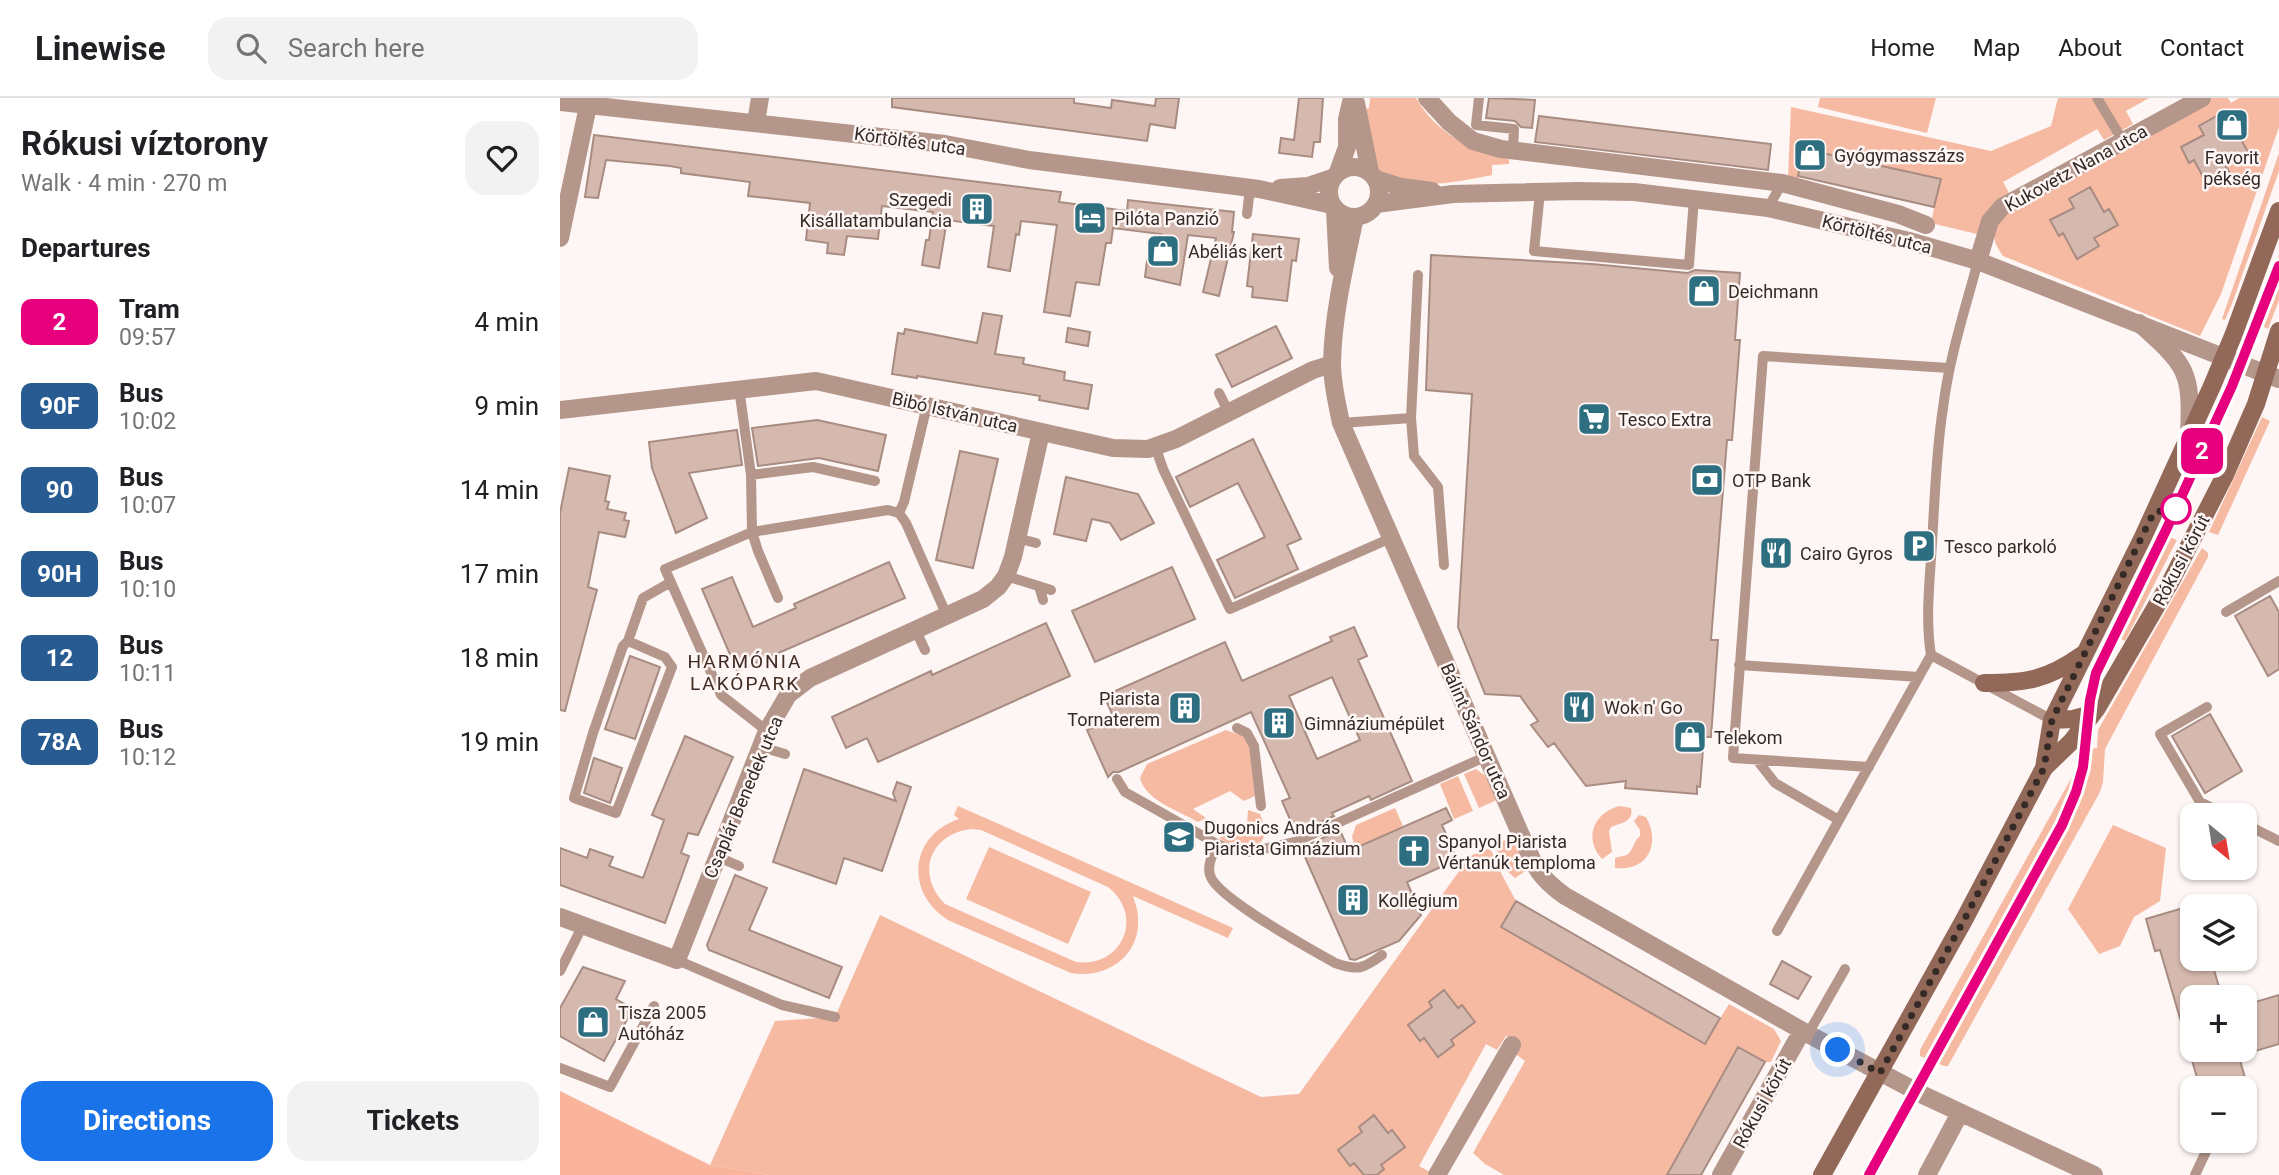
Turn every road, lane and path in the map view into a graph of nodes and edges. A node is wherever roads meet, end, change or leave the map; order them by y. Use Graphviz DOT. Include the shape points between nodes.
graph roads {
  1 [pos="760,98"];
  2 [pos="1353,98"];
  3 [pos="1427,98"];
  4 [pos="1479,98"];
  5 [pos="2097,98"];
  6 [pos="2202,98"];
  7 [pos="560,102"];
  8 [pos="588,106"];
  9 [pos="756,122"];
  10 [pos="1470,129"];
  11 [pos="2123,141"];
  12 [pos="1335,175"];
  13 [pos="1373,175"];
  14 [pos="1782,183"];
  15 [pos="1254,188"];
  16 [pos="1540,192"];
  17 [pos="1453,194"];
  18 [pos="1695,198"];
  19 [pos="1376,204"];
  20 [pos="1334,208"];
  21 [pos="1768,208"];
  22 [pos="2279,211"];
  23 [pos="1247,214"];
  24 [pos="1355,217"];
  25 [pos="1926,225"];
  26 [pos="560,238"];
  27 [pos="1978,261"];
  28 [pos="1418,275"];
  29 [pos="1339,292"];
  30 [pos="2139,323"];
  31 [pos="2279,331"];
  32 [pos="2225,357"];
  33 [pos="1332,364"];
  34 [pos="1950,368"];
  35 [pos="2272,376"];
  36 [pos="739,388"];
  37 [pos="1219,393"];
  38 [pos="927,405"];
  39 [pos="560,410"];
  40 [pos="1229,413"];
  41 [pos="1411,418"];
  42 [pos="1341,423"];
  43 [pos="1041,432"];
  44 [pos="2189,437"];
  45 [pos="1155,446"];
  46 [pos="751,475"];
  47 [pos="875,481"];
  48 [pos="899,513"];
  49 [pos="752,532"];
  50 [pos="1017,538"];
  51 [pos="1391,538"];
  52 [pos="1036,542"];
  53 [pos="1444,565"];
  54 [pos="1006,576"];
  55 [pos="2279,581"];
  56 [pos="671,582"];
  57 [pos="1039,586"];
  58 [pos="1051,590"];
  59 [pos="778,598"];
  60 [pos="1043,600"];
  61 [pos="2227,612"];
  62 [pos="947,617"];
  63 [pos="916,631"];
  64 [pos="628,641"];
  65 [pos="925,650"];
  66 [pos="2085,653"];
  67 [pos="1931,655"];
  68 [pos="1739,665"];
  69 [pos="1919,677"];
  70 [pos="1984,683"];
  71 [pos="2207,706"];
  72 [pos="2092,714"];
  73 [pos="2052,720"];
  74 [pos="1237,728"];
  75 [pos="764,739"];
  76 [pos="785,754"];
  77 [pos="1487,756"];
  78 [pos="1757,760"];
  79 [pos="1869,766"];
  80 [pos="2044,768"];
  81 [pos="1117,779"];
  82 [pos="2202,803"];
  83 [pos="1261,806"];
  84 [pos="1839,820"];
  85 [pos="2258,830"];
  86 [pos="2279,841"];
  87 [pos="1217,844"];
  88 [pos="718,857"];
  89 [pos="739,866"];
  90 [pos="560,917"];
  91 [pos="583,925"];
  92 [pos="1777,931"];
  93 [pos="1382,956"];
  94 [pos="677,960"];
  95 [pos="1845,969"];
  96 [pos="560,971"];
  97 [pos="653,1006"];
  98 [pos="835,1017"];
  99 [pos="1805,1032"];
  100 [pos="1512,1045"];
  101 [pos="560,1068"];
  102 [pos="1880,1073"];
  103 [pos="1960,1113"];
  104 [pos="2205,1153"];
  105 [pos="1437,1175"];
  106 [pos="1721,1175"];
  107 [pos="1822,1175"];
  108 [pos="1927,1175"];
  109 [pos="2094,1175"];
  110 [pos="2195,1175"];
  1 -- 9 [label="street"];
  2 -- 12 [label="street" via="1347,147"];
  2 -- 13 [label="street"];
  3 -- 10 [label="street" via="1449,122"];
  4 -- 10 [label="lane"];
  5 -- 11 [label="lane"];
  6 -- 11 [label="street, Kukovetz Nana utca"];
  7 -- 8 [label="street, Körtöltés utca"];
  8 -- 9 [label="street, Körtöltés utca"];
  8 -- 26 [label="street"];
  9 -- 15 [label="street, Körtöltés utca"];
  10 -- 14 [label="street" via="1473,141 1513,151"];
  11 -- 27 [label="street, Kukovetz Nana utca" via="2002,207 1990,221"];
  12 -- 13 [label="street" via="1354,166"];
  12 -- 15 [label="street, Körtöltés utca" via="1308,186"];
  12 -- 20 [label="street" via="1328,194"];
  13 -- 17 [label="street, Körtöltés utca" via="1401,187"];
  13 -- 19 [label="street" via="1379,187"];
  14 -- 21 [label="lane"];
  14 -- 25 [label="street"];
  15 -- 20 [label="street, Körtöltés utca"];
  15 -- 23 [label="lane"];
  16 -- 17 [label="street, Körtöltés utca"];
  16 -- 18 [label="street, Körtöltés utca" via="1634,192"];
  16 -- 18 [label="lane" via="1534,251 1689,265"];
  17 -- 19 [label="street, Körtöltés utca"];
  18 -- 21 [label="street, Körtöltés utca"];
  19 -- 24 [label="street" via="1367,214"];
  20 -- 24 [label="street"];
  20 -- 29 [label="street, Bálint Sándor utca"];
  21 -- 27 [label="street, Körtöltés utca"];
  22 -- 32 [label="main road, Rókusi körút"];
  24 -- 29 [label="street, Bálint Sándor utca"];
  27 -- 30 [label="street, Körtöltés utca"];
  27 -- 34 [label="lane"];
  28 -- 41 [label="lane"];
  29 -- 33 [label="street, Bálint Sándor utca"];
  30 -- 32 [label="street, Körtöltés utca"];
  30 -- 44 [label="street" via="2182,365 2190,401"];
  31 -- 35 [label="main road, Rókusi körút"];
  32 -- 35 [label="street, Körtöltés utca"];
  32 -- 44 [label="main road, Rókusi körút"];
  33 -- 40 [label="street, Bibó István utca"];
  33 -- 42 [label="street, Bálint Sándor utca"];
  34 -- 67 [label="lane" via="1937,458 1928,599"];
  34 -- 68 [label="lane" via="1763,356"];
  35 -- 72 [label="main road, Rókusi körút" via="2157,605"];
  36 -- 38 [label="street, Bibó István utca" via="816,381"];
  36 -- 39 [label="street, Bibó István utca"];
  36 -- 46 [label="lane"];
  37 -- 40 [label="lane"];
  38 -- 43 [label="street, Bibó István utca"];
  38 -- 48 [label="lane"];
  40 -- 45 [label="street, Bibó István utca"];
  41 -- 42 [label="lane"];
  41 -- 53 [label="lane" via="1414,456 1438,487"];
  42 -- 51 [label="street, Bálint Sándor utca"];
  43 -- 45 [label="street, Bibó István utca" via="1113,448"];
  43 -- 50 [label="street"];
  44 -- 66 [label="main road, Rókusi körút"];
  45 -- 51 [label="lane" via="1230,609"];
  46 -- 47 [label="lane" via="813,467"];
  46 -- 49 [label="lane"];
  48 -- 49 [label="lane" via="888,510"];
  48 -- 62 [label="lane"];
  49 -- 56 [label="lane" via="665,569"];
  49 -- 59 [label="lane"];
  50 -- 52 [label="lane"];
  50 -- 54 [label="street"];
  51 -- 77 [label="street, Bálint Sándor utca"];
  54 -- 57 [label="lane"];
  54 -- 62 [label="street, Csaplár Benedek utca" via="983,599"];
  55 -- 61 [label="lane"];
  56 -- 64 [label="lane" via="643,598"];
  56 -- 75 [label="lane" via="721,695"];
  57 -- 58 [label="lane"];
  57 -- 60 [label="lane"];
  62 -- 63 [label="street, Csaplár Benedek utca"];
  63 -- 65 [label="lane"];
  63 -- 75 [label="street, Csaplár Benedek utca" via="810,678 788,695"];
  64 -- 64 [label="lane" via="574,799 616,814 671,667 666,657"];
  66 -- 70 [label="main road" via="2046,677"];
  66 -- 73 [label="main road, Rókusi körút"];
  67 -- 69 [label="lane"];
  67 -- 70 [label="lane"];
  68 -- 69 [label="lane"];
  68 -- 78 [label="lane" via="1733,758"];
  69 -- 79 [label="lane"];
  70 -- 73 [label="lane"];
  71 -- 82 [label="lane" via="2161,734"];
  72 -- 73 [label="main road"];
  72 -- 80 [label="main road, Rókusi körút"];
  73 -- 80 [label="main road, Rókusi körút"];
  74 -- 83 [label="lane" via="1247,733 1254,746"];
  75 -- 76 [label="lane"];
  75 -- 88 [label="street, Csaplár Benedek utca"];
  77 -- 87 [label="lane" via="1295,842 1250,852"];
  77 -- 99 [label="street, Bálint Sándor utca" via="1535,868 1546,883"];
  78 -- 79 [label="lane"];
  78 -- 84 [label="lane" via="1775,783"];
  79 -- 84 [label="lane"];
  80 -- 102 [label="main road, Rókusi körút"];
  81 -- 87 [label="lane" via="1125,792"];
  84 -- 92 [label="lane"];
  85 -- 86 [label="lane"];
  87 -- 93 [label="lane" via="1209,864 1210,877 1226,896 1335,963 1362,968"];
  88 -- 89 [label="lane"];
  88 -- 94 [label="street, Csaplár Benedek utca"];
  90 -- 91 [label="street"];
  91 -- 94 [label="street"];
  91 -- 96 [label="lane"];
  94 -- 98 [label="lane" via="782,1005"];
  95 -- 99 [label="lane"];
  97 -- 101 [label="lane" via="610,1087"];
  99 -- 102 [label="street, Bálint Sándor utca"];
  99 -- 106 [label="street, Rókusi körút"];
  100 -- 105 [label="street"];
  102 -- 103 [label="street, Bálint Sándor utca"];
  102 -- 107 [label="main road, Rókusi körút"];
  103 -- 108 [label="street"];
  103 -- 109 [label="street, Bálint Sándor utca"];
  104 -- 110 [label="lane"];
}
